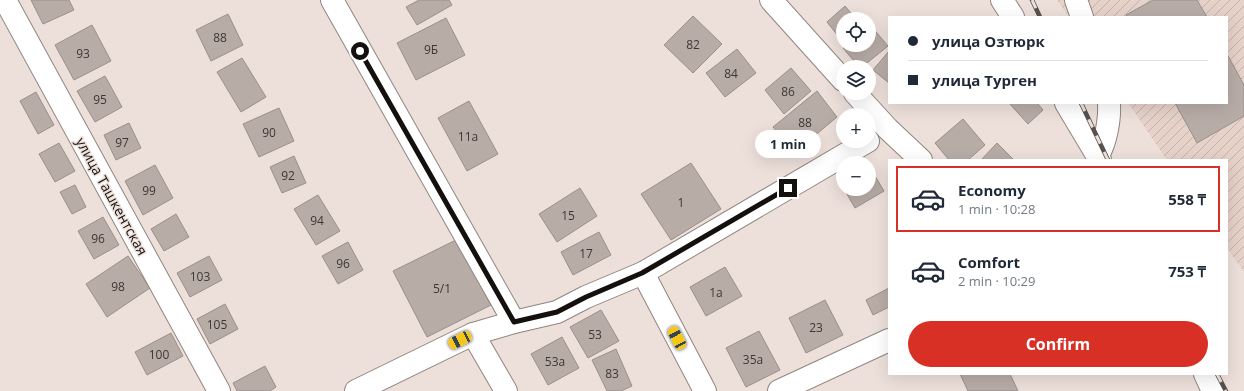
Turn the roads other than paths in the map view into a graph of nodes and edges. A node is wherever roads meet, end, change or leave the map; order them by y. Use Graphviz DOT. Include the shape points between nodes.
graph roads {
  1 [pos="5,0"];
  2 [pos="332,0"];
  3 [pos="770,0"];
  4 [pos="1002,0"];
  5 [pos="1076,0"];
  6 [pos="1012,16"];
  7 [pos="1082,16"];
  8 [pos="836,72"];
  9 [pos="861,100"];
  10 [pos="1067,104"];
  11 [pos="1109,104"];
  12 [pos="888,129"];
  13 [pos="876,136"];
  14 [pos="856,148"];
  15 [pos="1099,158"];
  16 [pos="920,159"];
  17 [pos="642,273"];
  18 [pos="514,322"];
  19 [pos="473,334"];
  20 [pos="888,340"];
  21 [pos="1205,375"];
  22 [pos="218,391"];
  23 [pos="356,391"];
  24 [pos="506,391"];
  25 [pos="704,391"];
  26 [pos="779,391"];
  27 [pos="1213,391"];
  1 -- 22 [label="street, улица Ташкентская"];
  2 -- 18 [label="street"];
  3 -- 8 [label="street"];
  4 -- 6 [label="street"];
  5 -- 7 [label="street"];
  9 -- 12 [label="street"];
  10 -- 15 [label="street"];
  11 -- 15 [label="street" via="1107,128"];
  12 -- 13 [label="street"];
  12 -- 16 [label="street"];
  14 -- 17 [label="street"];
  17 -- 18 [label="street" via="557,312"];
  17 -- 25 [label="street"];
  18 -- 19 [label="street"];
  19 -- 23 [label="street"];
  19 -- 24 [label="street"];
  20 -- 26 [label="street"];
  21 -- 27 [label="street"];
}
